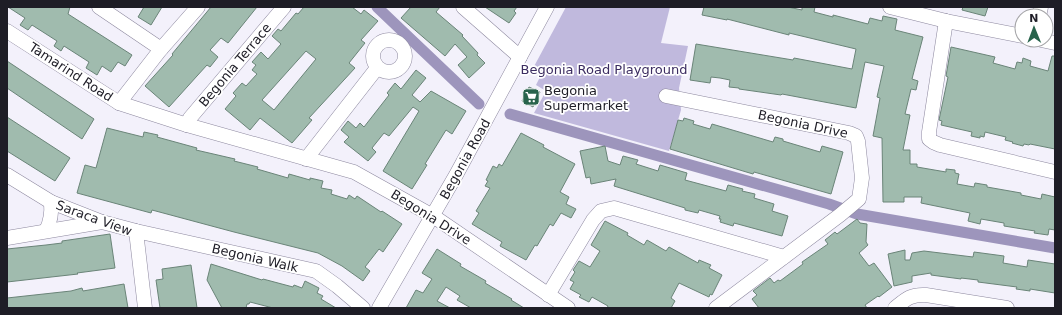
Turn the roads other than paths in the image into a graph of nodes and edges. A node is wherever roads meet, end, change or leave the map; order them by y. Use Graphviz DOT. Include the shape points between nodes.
graph roads {
  1 [pos="99,7"];
  2 [pos="198,7"];
  3 [pos="284,7"];
  4 [pos="463,7"];
  5 [pos="547,7"];
  6 [pos="890,7"];
  7 [pos="946,21"];
  8 [pos="7,31"];
  9 [pos="1014,34"];
  10 [pos="161,50"];
  11 [pos="520,57"];
  12 [pos="377,68"];
  13 [pos="666,96"];
  14 [pos="119,103"];
  15 [pos="187,125"];
  16 [pos="306,159"];
  17 [pos="1055,172"];
  18 [pos="7,175"];
  19 [pos="51,202"];
  20 [pos="433,216"];
  21 [pos="102,222"];
  22 [pos="46,231"];
  23 [pos="136,231"];
  24 [pos="7,238"];
  25 [pos="784,257"];
  26 [pos="548,295"];
  27 [pos="145,308"];
  28 [pos="363,308"];
  29 [pos="378,308"];
  30 [pos="568,308"];
  31 [pos="716,308"];
  32 [pos="895,308"];
  33 [pos="1007,308"];
  1 -- 10 [label="street"];
  2 -- 10 [label="street, Tamarind Road"];
  3 -- 15 [label="street, Begonia Terrace" via="190,118"];
  4 -- 11 [label="street"];
  5 -- 11 [label="street, Begonia Road"];
  6 -- 7 [label="street"];
  7 -- 9 [label="street"];
  7 -- 17 [label="street" via="929,139 940,145"];
  8 -- 14 [label="street, Tamarind Road"];
  10 -- 14 [label="street, Tamarind Road"];
  11 -- 20 [label="street, Begonia Road"];
  12 -- 16 [label="street"];
  13 -- 25 [label="street, Begonia Drive" via="856,136 862,178 859,199"];
  14 -- 15 [label="street, Begonia Drive"];
  15 -- 16 [label="street, Begonia Drive"];
  16 -- 20 [label="street, Begonia Drive" via="354,172"];
  18 -- 19 [label="street, Saraca View"];
  19 -- 21 [label="street, Saraca View"];
  19 -- 22 [label="street" via="52,212"];
  20 -- 26 [label="street, Begonia Drive"];
  20 -- 29 [label="street, Begonia Road"];
  21 -- 22 [label="street"];
  21 -- 23 [label="street, Saraca View"];
  22 -- 24 [label="street"];
  23 -- 27 [label="street, Saraca View"];
  23 -- 28 [label="street, Begonia Walk" via="316,271"];
  25 -- 26 [label="street" via="614,208 601,211 593,220"];
  25 -- 31 [label="street, Begonia Drive"];
  26 -- 30 [label="street, Begonia Drive"];
  32 -- 33 [label="street" via="907,298 916,295"];
}
